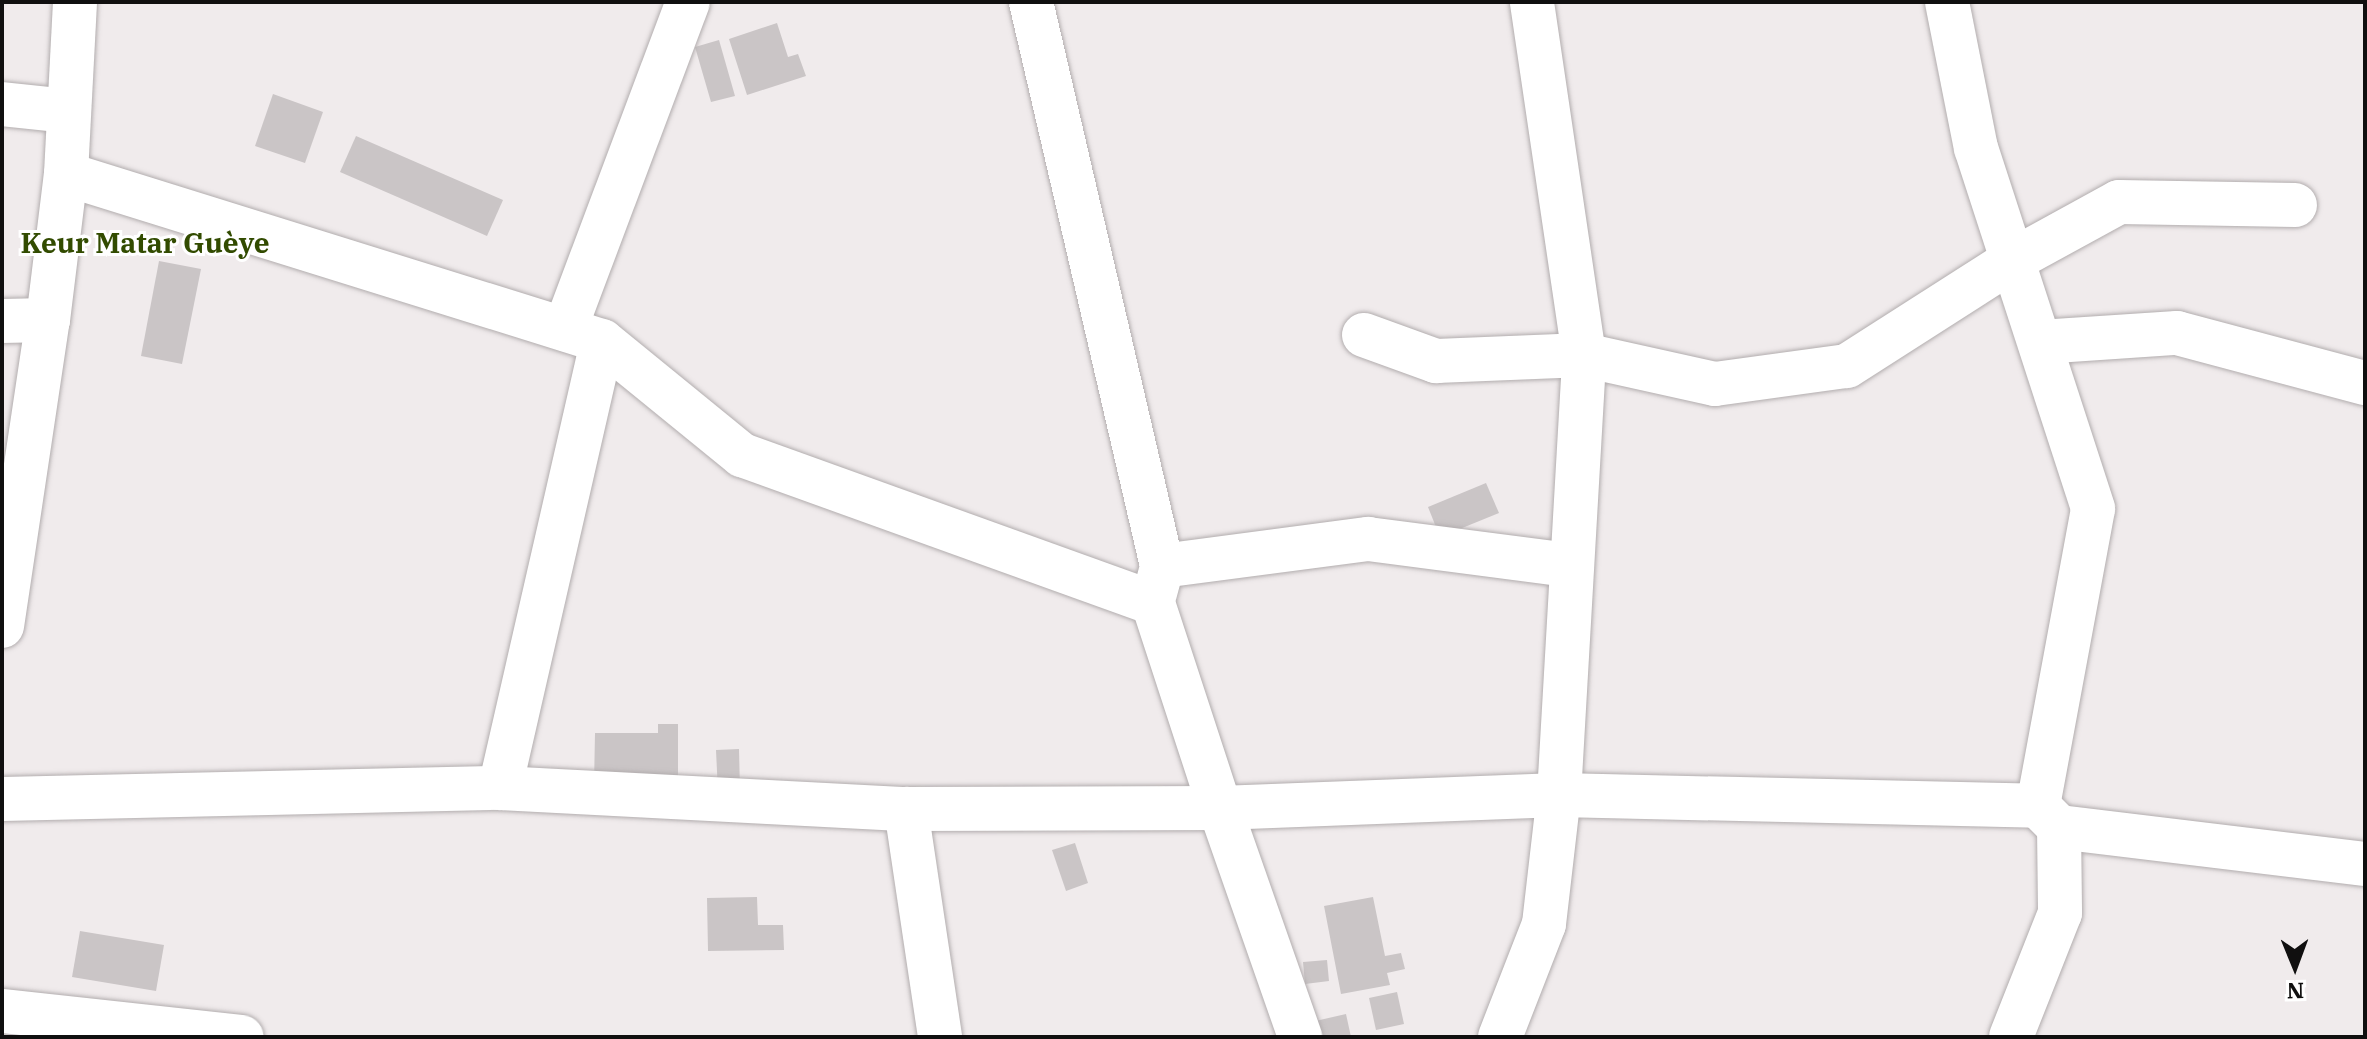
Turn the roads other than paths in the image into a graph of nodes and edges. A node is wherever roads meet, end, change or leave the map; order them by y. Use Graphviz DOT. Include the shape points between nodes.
graph roads {
  1 [pos="75,2"];
  2 [pos="688,2"];
  3 [pos="1031,2"];
  4 [pos="1532,2"];
  5 [pos="1947,2"];
  6 [pos="2,104"];
  7 [pos="69,111"];
  8 [pos="66,174"];
  9 [pos="2295,205"];
  10 [pos="2013,260"];
  11 [pos="48,320"];
  12 [pos="2,321"];
  13 [pos="584,335"];
  14 [pos="1364,335"];
  15 [pos="2040,342"];
  16 [pos="1584,355"];
  17 [pos="2365,383"];
  18 [pos="1569,565"];
  19 [pos="1157,584"];
  20 [pos="2,626"];
  21 [pos="500,788"];
  22 [pos="1559,795"];
  23 [pos="2,799"];
  24 [pos="1220,808"];
  25 [pos="906,809"];
  26 [pos="2049,817"];
  27 [pos="2365,864"];
  28 [pos="2,1011"];
  29 [pos="242,1037"];
  30 [pos="940,1037"];
  31 [pos="1300,1037"];
  32 [pos="1500,1037"];
  33 [pos="2011,1037"];
  1 -- 7 [label="street"];
  2 -- 13 [label="street"];
  3 -- 19 [label="street"];
  4 -- 16 [label="street"];
  5 -- 10 [label="street" via="1976,148"];
  6 -- 7 [label="street"];
  7 -- 8 [label="street"];
  8 -- 11 [label="street"];
  8 -- 13 [label="street"];
  9 -- 10 [label="street" via="2119,202"];
  10 -- 15 [label="street"];
  10 -- 16 [label="street" via="1847,366 1715,384"];
  11 -- 12 [label="street"];
  11 -- 20 [label="street"];
  13 -- 19 [label="street" via="742,455"];
  13 -- 21 [label="street"];
  14 -- 16 [label="street" via="1436,361"];
  15 -- 17 [label="street" via="2177,333"];
  15 -- 26 [label="street" via="2093,509"];
  16 -- 18 [label="street"];
  18 -- 19 [label="street" via="1368,539"];
  18 -- 22 [label="street"];
  19 -- 24 [label="street"];
  21 -- 23 [label="street"];
  21 -- 25 [label="street"];
  22 -- 24 [label="street"];
  22 -- 26 [label="street"];
  22 -- 32 [label="street" via="1544,924"];
  24 -- 25 [label="street"];
  24 -- 31 [label="street"];
  25 -- 30 [label="street"];
  26 -- 27 [label="street"];
  26 -- 33 [label="street" via="2060,913"];
  28 -- 29 [label="street"];
}
